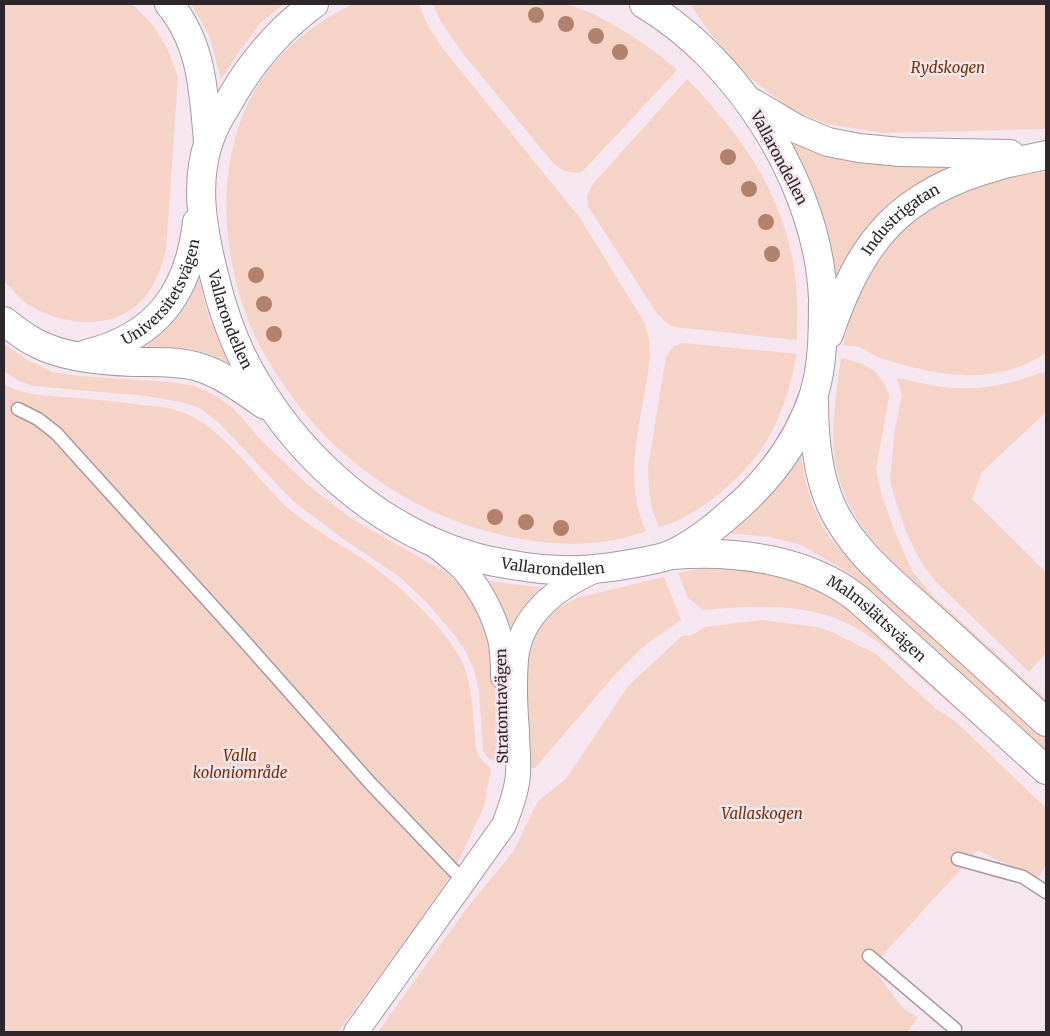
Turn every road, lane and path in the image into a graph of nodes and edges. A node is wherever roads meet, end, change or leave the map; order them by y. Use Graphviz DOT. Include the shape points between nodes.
graph roads {
  1 [pos="169,4"];
  2 [pos="314,4"];
  3 [pos="644,4"];
  4 [pos="670,13"];
  5 [pos="747,99"];
  6 [pos="208,142"];
  7 [pos="201,193"];
  8 [pos="4,322"];
  9 [pos="80,356"];
  10 [pos="820,358"];
  11 [pos="815,390"];
  12 [pos="18,409"];
  13 [pos="274,410"];
  14 [pos="426,538"];
  15 [pos="668,555"];
  16 [pos="596,570"];
  17 [pos="1046,722"];
  18 [pos="1046,770"];
  19 [pos="958,859"];
  20 [pos="471,873"];
  21 [pos="1046,892"];
  22 [pos="869,956"];
  23 [pos="954,1030"];
  24 [pos="356,1032"];
  1 -- 6 [label="main road" via="183,24 200,66"];
  2 -- 6 [label="main road, Vallarondellen" via="276,36 246,73"];
  3 -- 4 [label="main road, Vallarondellen"];
  4 -- 5 [label="main road, Vallarondellen"];
  5 -- 10 [label="main road, Vallarondellen" via="785,163 814,234 822,282"];
  5 -- 10 [label="main road, Industrigatan" via="797,130 828,142 859,148 1046,155 973,173 920,198 899,214 859,262 838,305"];
  6 -- 7 [label="main road, Vallarondellen"];
  7 -- 9 [label="main road, Universitetsvägen" via="192,253 181,284 168,306 126,340"];
  7 -- 13 [label="main road, Vallarondellen" via="203,224 219,294 244,360"];
  8 -- 9 [label="main road, Universitetsvägen" via="37,344"];
  9 -- 13 [label="main road, Universitetsvägen" via="118,362 196,366 238,386"];
  10 -- 11 [label="main road, Vallarondellen"];
  11 -- 15 [label="main road, Vallarondellen" via="795,438 771,472 720,522"];
  11 -- 17 [label="main road" via="815,443 821,475 832,507 853,542 883,574"];
  12 -- 20 [label="lane" via="38,418 56,434 371,784 454,871"];
  13 -- 14 [label="main road, Vallarondellen" via="309,452 357,496 388,518"];
  14 -- 16 [label="main road, Vallarondellen" via="468,555 507,565"];
  14 -- 20 [label="street, Stratomtavägen" via="473,581 495,622 503,656 502,772 494,811"];
  15 -- 16 [label="main road, Vallarondellen"];
  15 -- 18 [label="main road, Malmslättsvägen" via="752,557 800,568 840,586"];
  16 -- 20 [label="street, Stratomtavägen" via="565,586 543,605 528,622 520,641 515,695 518,775 504,825"];
  19 -- 21 [label="lane" via="1023,878"];
  20 -- 24 [label="street, Stratomtavägen"];
  22 -- 23 [label="lane"];
}
